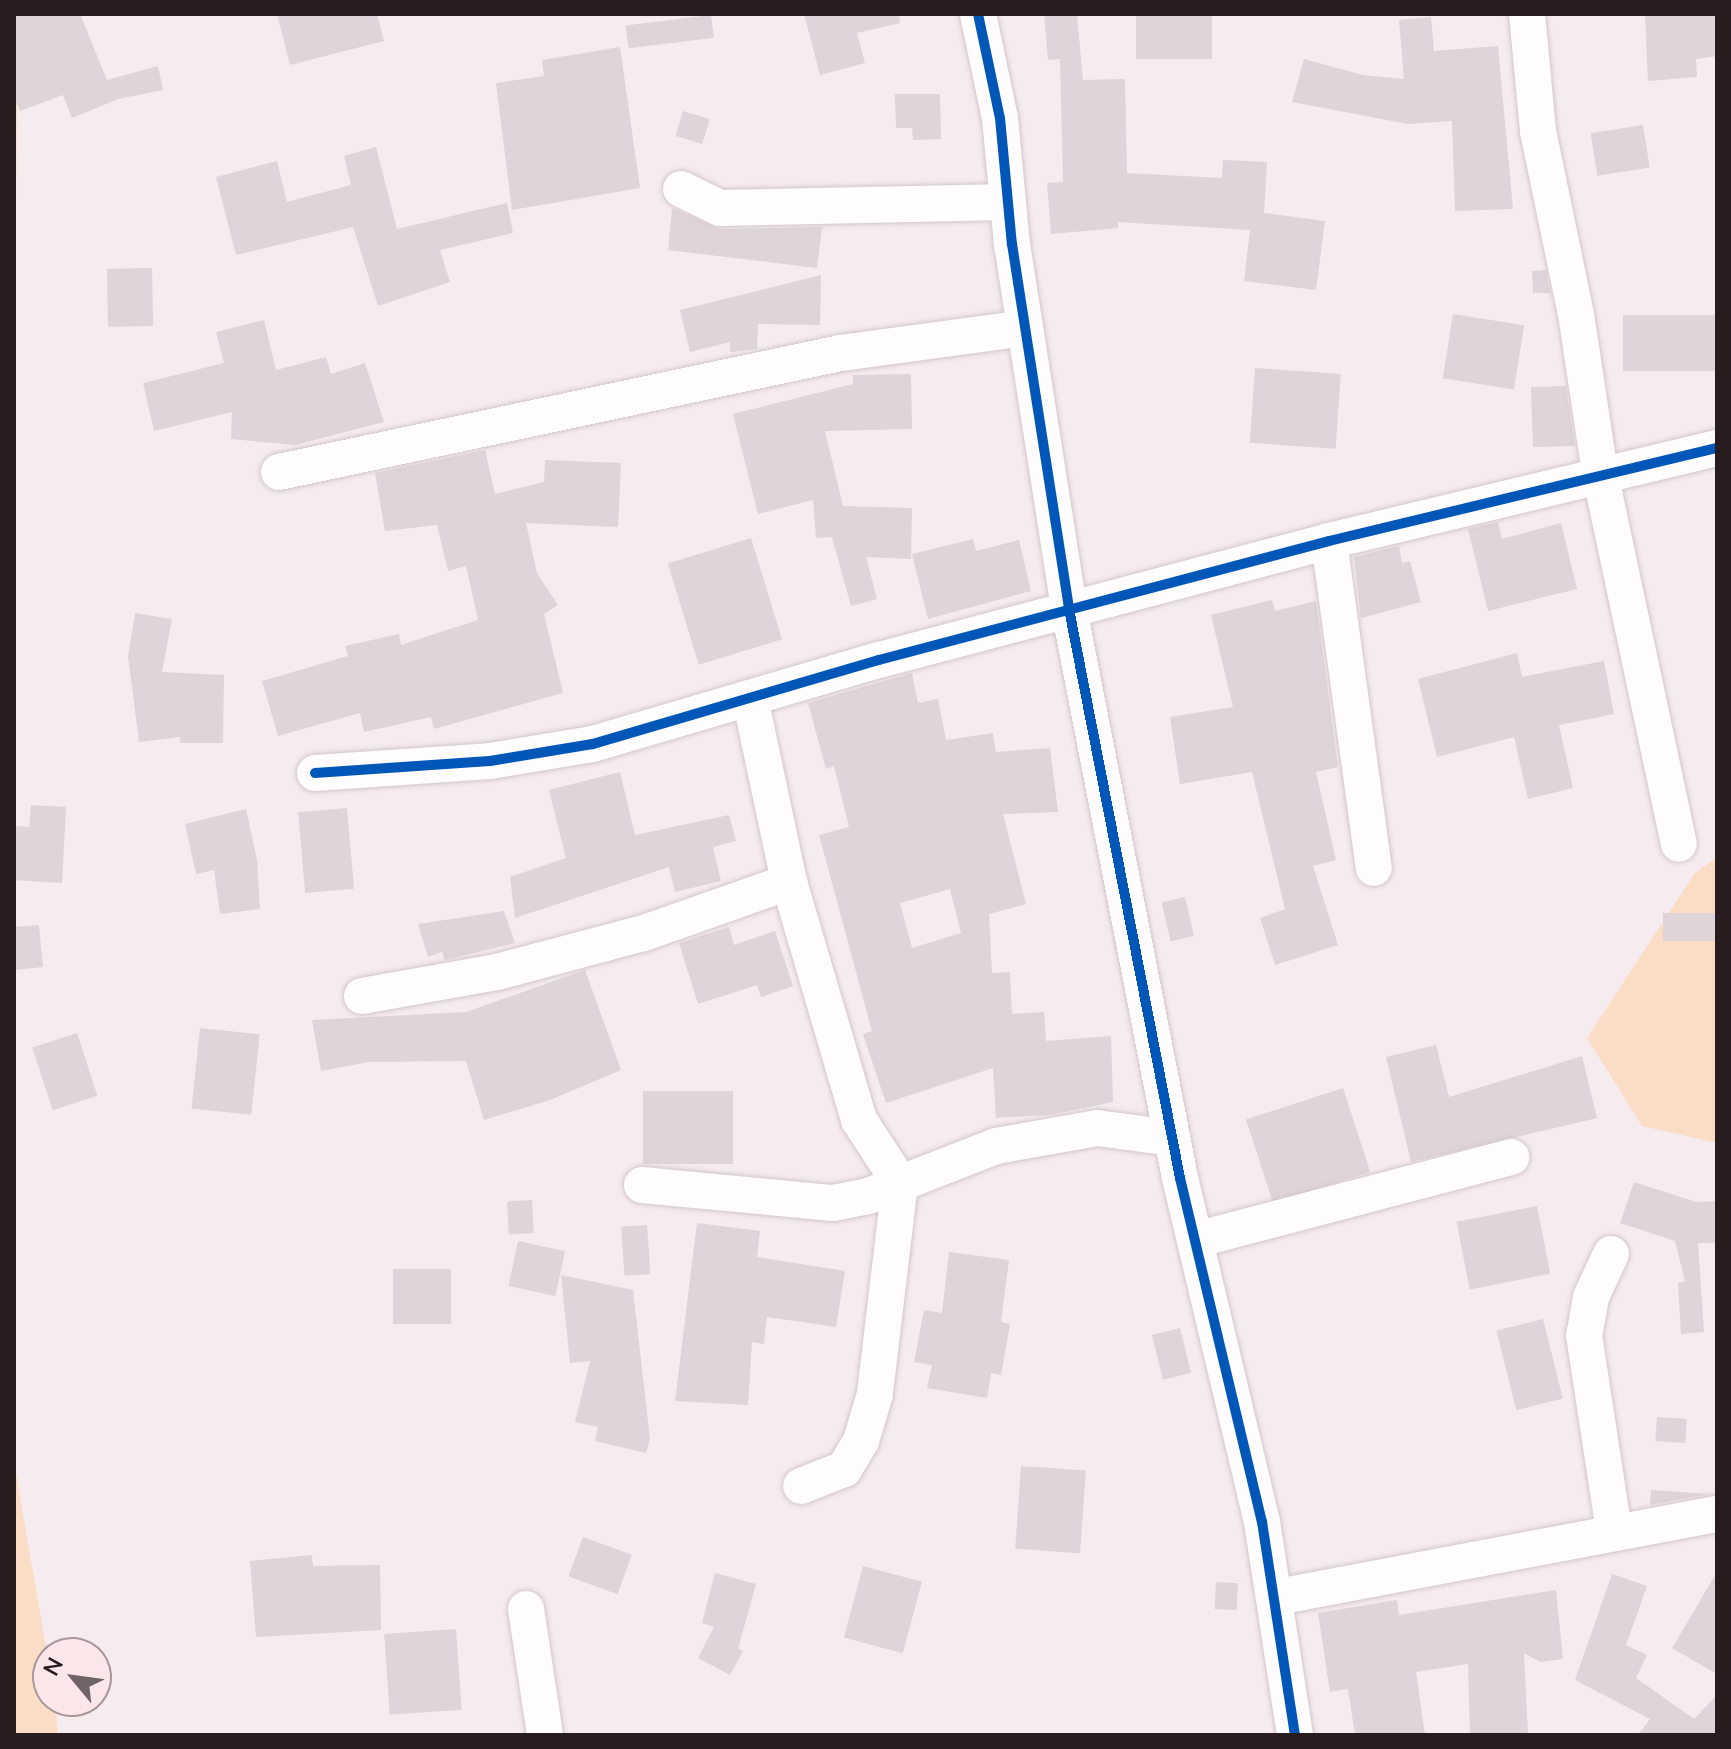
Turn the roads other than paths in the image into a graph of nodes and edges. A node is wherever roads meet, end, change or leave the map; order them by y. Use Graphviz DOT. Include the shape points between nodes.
graph roads {
  1 [pos="978,14"];
  2 [pos="1527,14"];
  3 [pos="681,189"];
  4 [pos="1008,202"];
  5 [pos="1025,328"];
  6 [pos="1717,448"];
  7 [pos="279,472"];
  8 [pos="1600,473"];
  9 [pos="1329,541"];
  10 [pos="1069,609"];
  11 [pos="750,698"];
  12 [pos="315,773"];
  13 [pos="1679,844"];
  14 [pos="1374,868"];
  15 [pos="789,882"];
  16 [pos="362,996"];
  17 [pos="1172,1138"];
  18 [pos="1511,1157"];
  19 [pos="900,1183"];
  20 [pos="642,1185"];
  21 [pos="1195,1240"];
  22 [pos="1611,1254"];
  23 [pos="801,1486"];
  24 [pos="1717,1514"];
  25 [pos="1614,1530"];
  26 [pos="1277,1597"];
  27 [pos="526,1609"];
  28 [pos="545,1735"];
  29 [pos="1295,1735"];
  1 -- 4 [label="street" via="1000,118"];
  2 -- 8 [label="street" via="1538,131 1576,314"];
  3 -- 4 [label="street" via="720,208"];
  4 -- 5 [label="street"];
  5 -- 7 [label="street" via="841,353"];
  5 -- 10 [label="street"];
  6 -- 8 [label="street"];
  8 -- 9 [label="street"];
  8 -- 13 [label="street"];
  9 -- 10 [label="street"];
  9 -- 14 [label="street"];
  10 -- 11 [label="street"];
  10 -- 17 [label="street"];
  11 -- 12 [label="street" via="593,744 490,761"];
  11 -- 15 [label="street"];
  15 -- 16 [label="street" via="644,933 497,972"];
  15 -- 19 [label="street" via="859,1120"];
  17 -- 19 [label="street" via="1097,1128 996,1146"];
  17 -- 21 [label="street"];
  18 -- 21 [label="street"];
  19 -- 20 [label="street" via="833,1203"];
  19 -- 23 [label="street" via="875,1394 861,1441 844,1469"];
  21 -- 26 [label="street"];
  22 -- 25 [label="street" via="1591,1297 1584,1335"];
  24 -- 25 [label="street"];
  25 -- 26 [label="street"];
  26 -- 29 [label="street"];
  27 -- 28 [label="street"];
}
